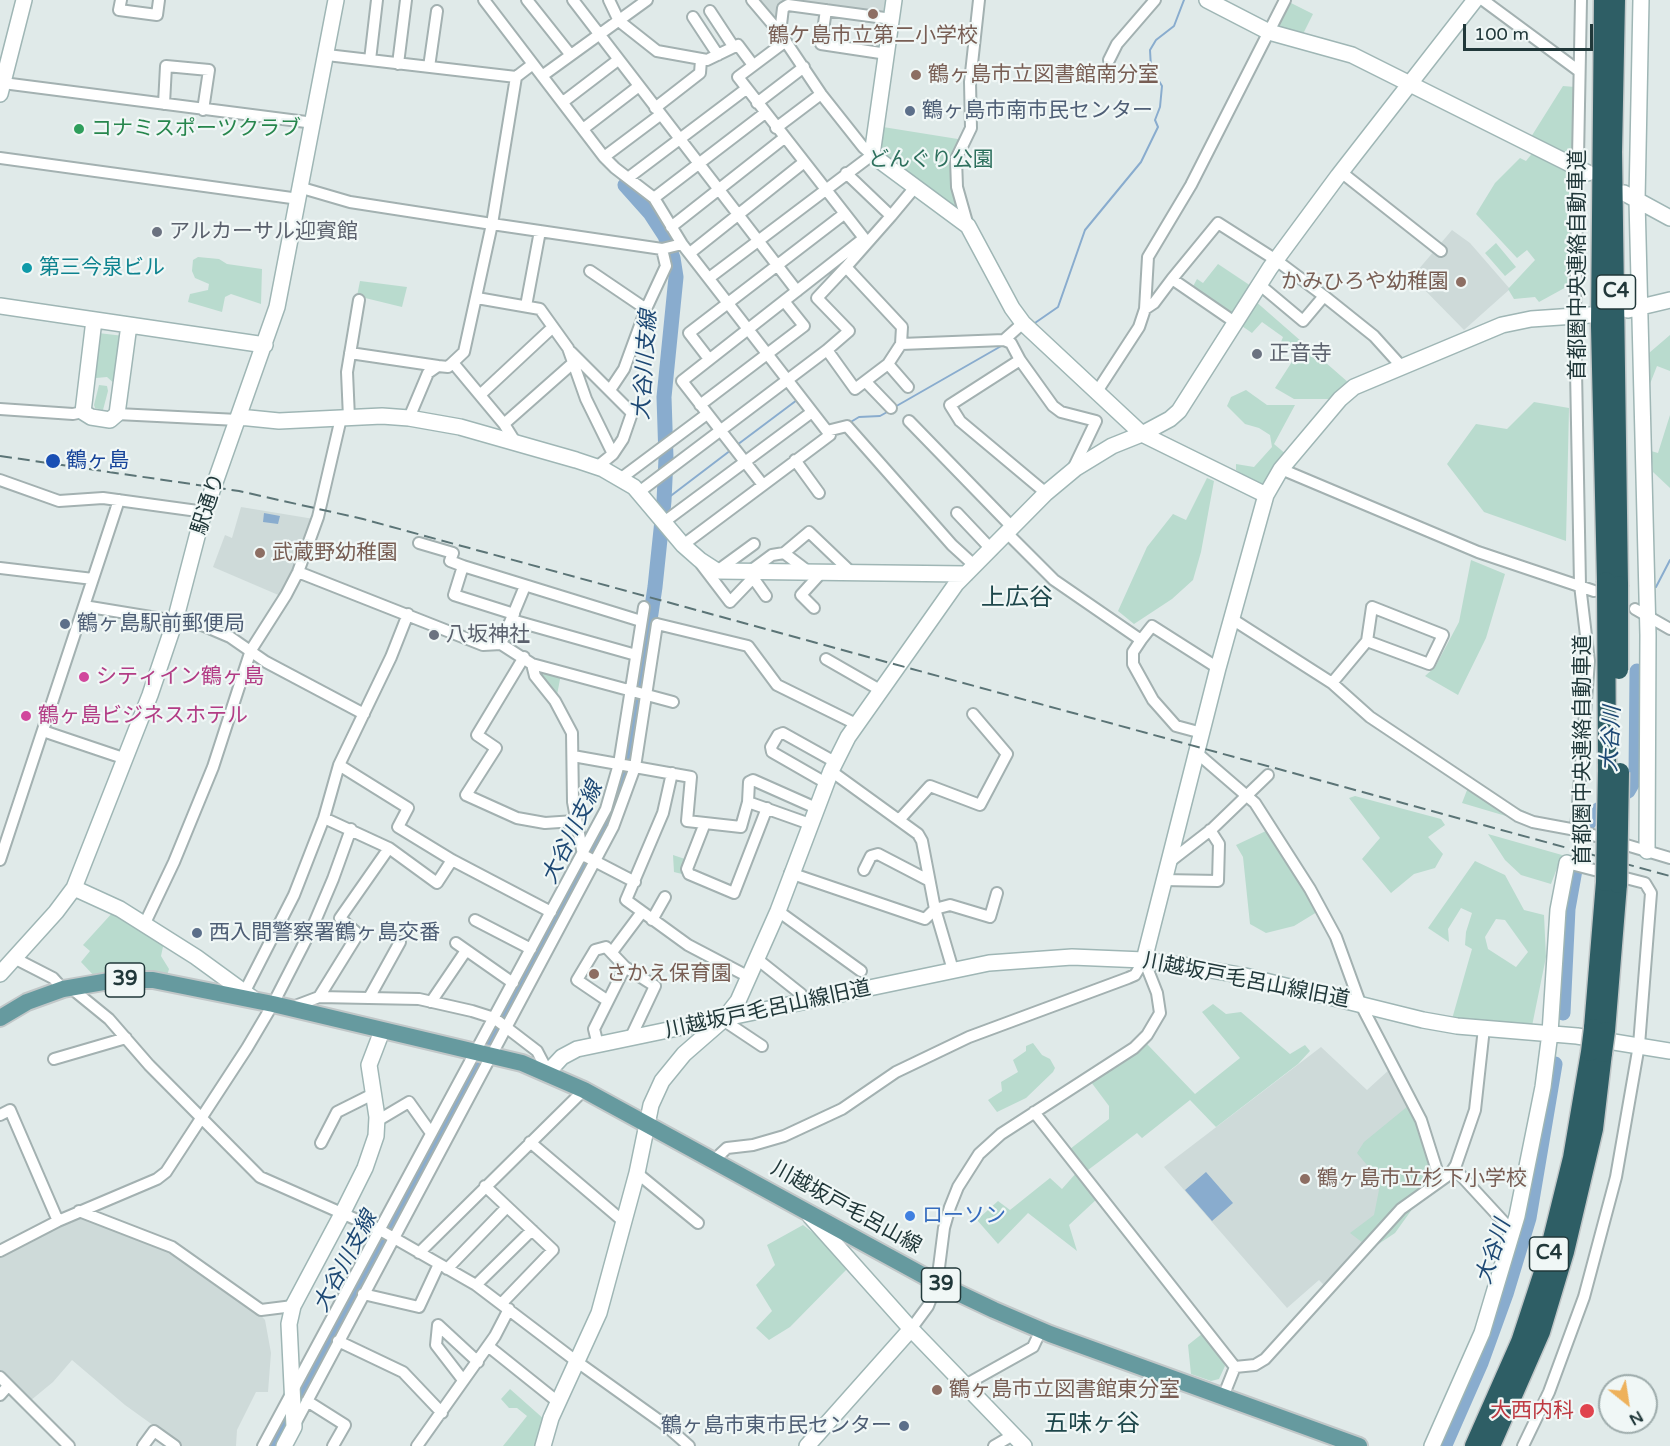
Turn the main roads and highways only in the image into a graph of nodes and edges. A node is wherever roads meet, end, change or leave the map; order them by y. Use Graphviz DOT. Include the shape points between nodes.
graph roads {
  1 [pos="1603,0"];
  2 [pos="1616,0"];
  3 [pos="1606,586"];
  4 [pos="0,1018"];
  5 [pos="1597,1052"];
  6 [pos="1359,1446"];
  7 [pos="1474,1446"];
  8 [pos="1491,1446"];
  1 -- 3 [label="highway, 首都圏中央連絡自動車道 / C4" via="1600,303"];
  2 -- 3 [label="highway, 首都圏中央連絡自動車道 / C4"];
  3 -- 5 [label="highway, 首都圏中央連絡自動車道 / C4, bridge" via="1611,883"];
  4 -- 6 [label="main road, 川越坂戸毛呂山線 / 39" via="27,1002 67,988 114,980 153,980 250,995 548,1072 937,1283 1041,1330"];
  5 -- 7 [label="highway, 首都圏中央連絡自動車道 / C4" via="1546,1263 1520,1342"];
  5 -- 8 [label="highway, 首都圏中央連絡自動車道 / C4" via="1594,1129 1565,1252 1540,1332"];
}
